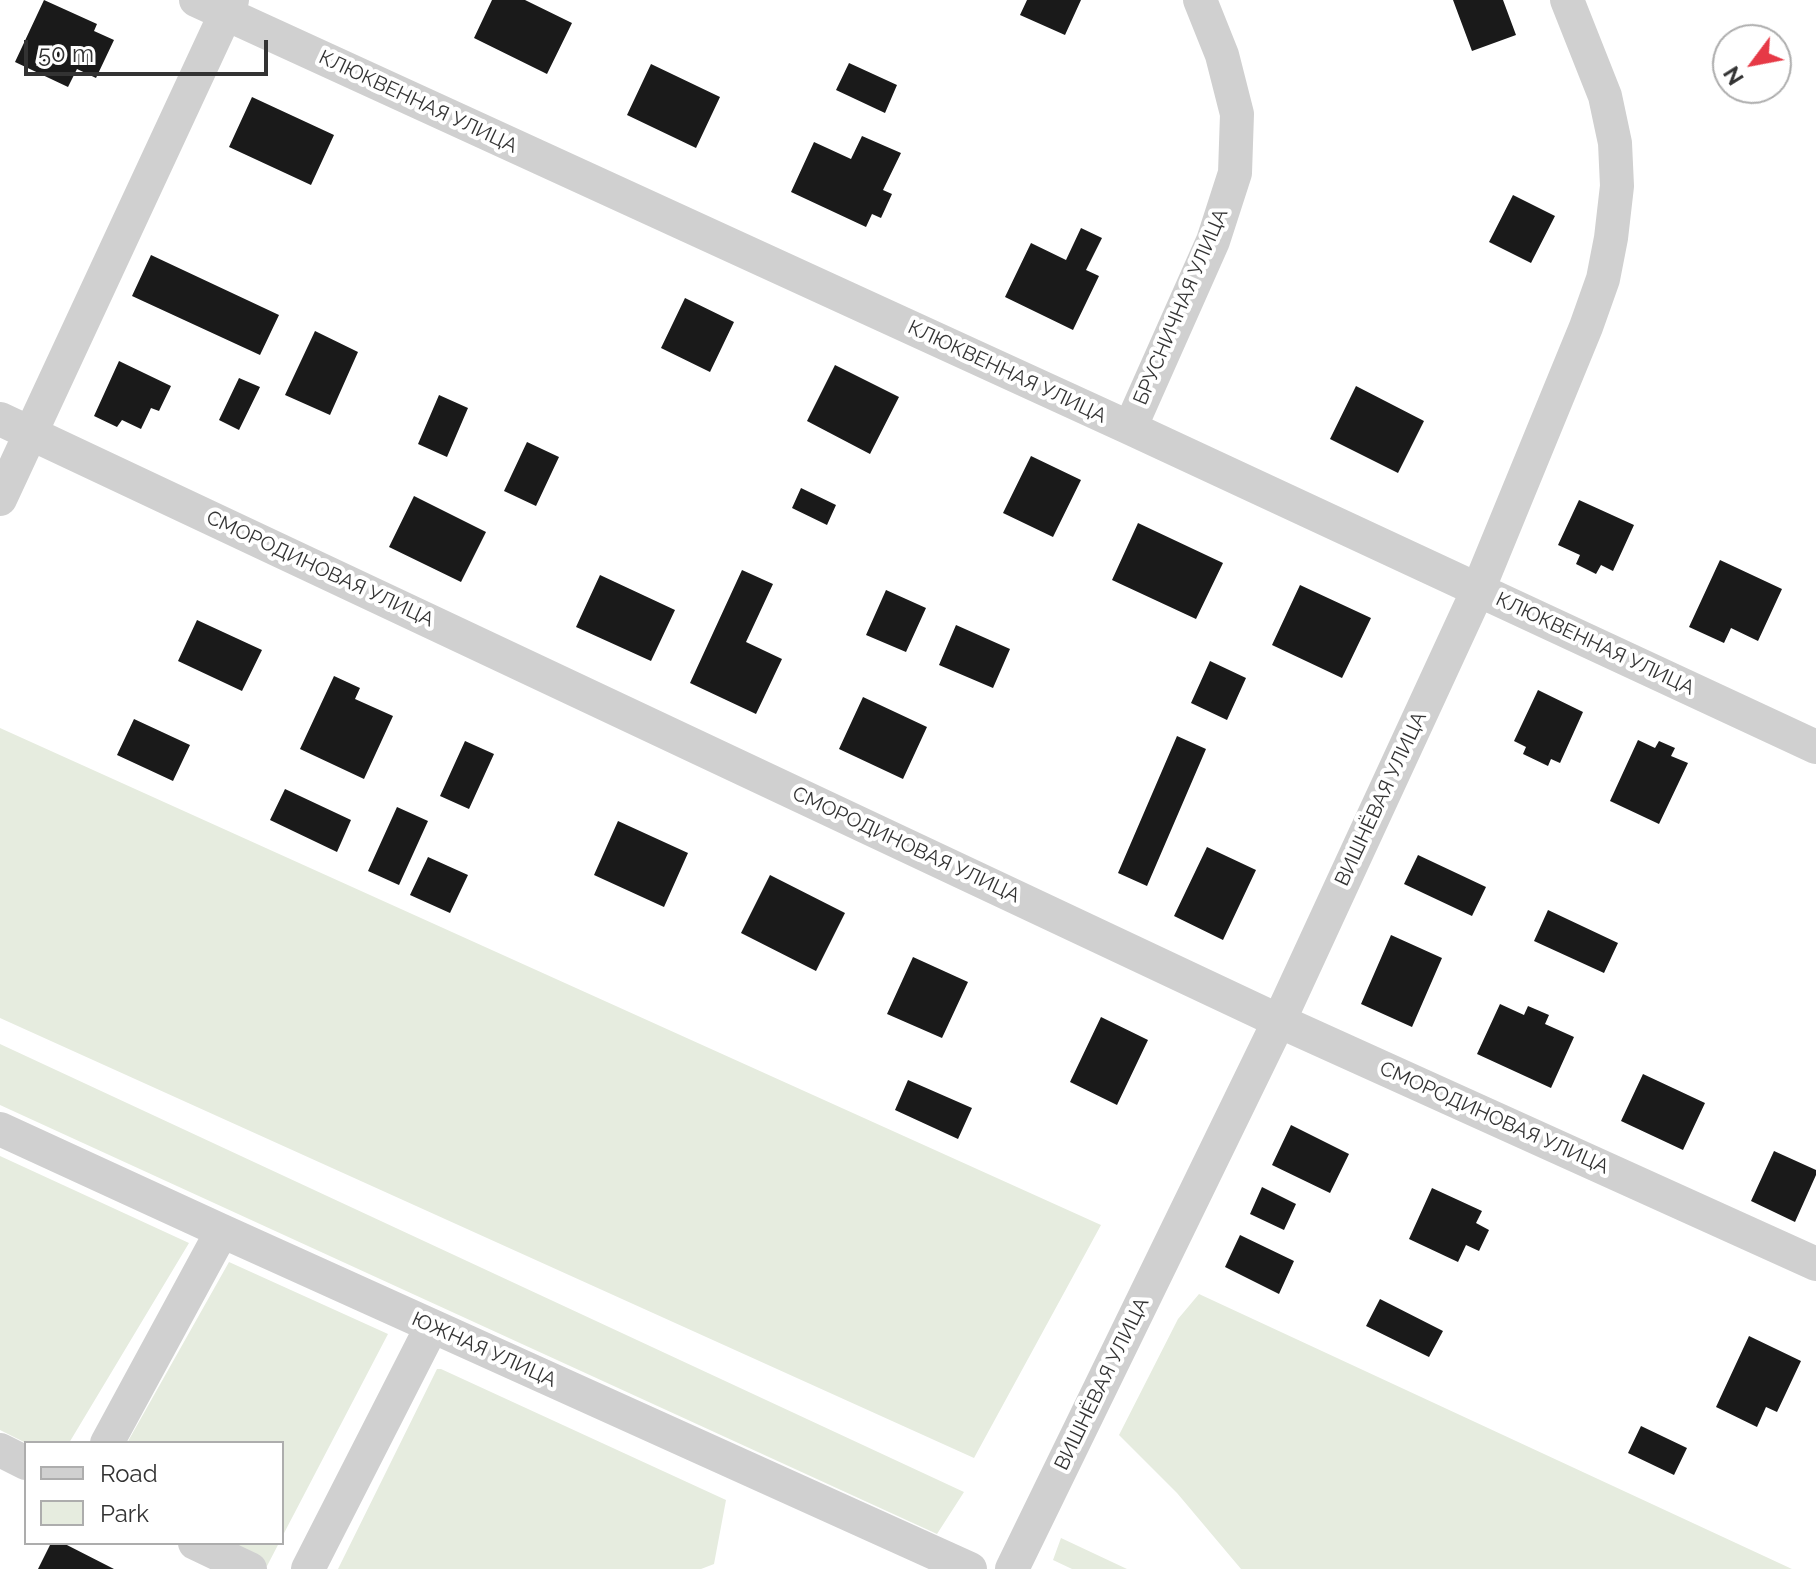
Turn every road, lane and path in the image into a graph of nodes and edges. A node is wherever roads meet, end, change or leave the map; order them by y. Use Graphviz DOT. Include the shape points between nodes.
graph roads {
  1 [pos="196,0"];
  2 [pos="1200,0"];
  3 [pos="1567,0"];
  4 [pos="229,7"];
  5 [pos="0,419"];
  6 [pos="1130,428"];
  7 [pos="32,433"];
  8 [pos="0,499"];
  9 [pos="1478,590"];
  10 [pos="1816,747"];
  11 [pos="1279,1021"];
  12 [pos="0,1129"];
  13 [pos="222,1231"];
  14 [pos="1816,1264"];
  15 [pos="432,1326"];
  16 [pos="108,1441"];
  17 [pos="0,1450"];
  18 [pos="24,1462"];
  19 [pos="199,1545"];
  20 [pos="924,1560"];
  21 [pos="250,1569"];
  22 [pos="308,1569"];
  23 [pos="970,1569"];
  24 [pos="1012,1569"];
  1 -- 4 [label="street, КЛЮКВЕННАЯ УЛИЦА"];
  2 -- 6 [label="street, БРУСНИЧНАЯ УЛИЦА" via="1237,114 1235,173 1213,241"];
  3 -- 9 [label="street, ВИШНЁВАЯ УЛИЦА" via="1605,96 1615,143 1611,238 1586,327"];
  4 -- 6 [label="street, КЛЮКВЕННАЯ УЛИЦА"];
  4 -- 7 [label="street"];
  5 -- 7 [label="street, СМОРОДИНОВАЯ УЛИЦА"];
  6 -- 9 [label="street, КЛЮКВЕННАЯ УЛИЦА"];
  7 -- 8 [label="street"];
  7 -- 11 [label="street, СМОРОДИНОВАЯ УЛИЦА"];
  9 -- 10 [label="street, КЛЮКВЕННАЯ УЛИЦА"];
  9 -- 11 [label="street, ВИШНЁВАЯ УЛИЦА"];
  11 -- 14 [label="street, СМОРОДИНОВАЯ УЛИЦА"];
  11 -- 24 [label="street, ВИШНЁВАЯ УЛИЦА"];
  12 -- 13 [label="street, ЮЖНАЯ УЛИЦА"];
  13 -- 15 [label="street, ЮЖНАЯ УЛИЦА"];
  13 -- 16 [label="street"];
  15 -- 20 [label="street, ЮЖНАЯ УЛИЦА"];
  15 -- 22 [label="street"];
  17 -- 18 [label="street"];
  19 -- 21 [label="street"];
  20 -- 23 [label="street, ЮЖНАЯ УЛИЦА"];
}
